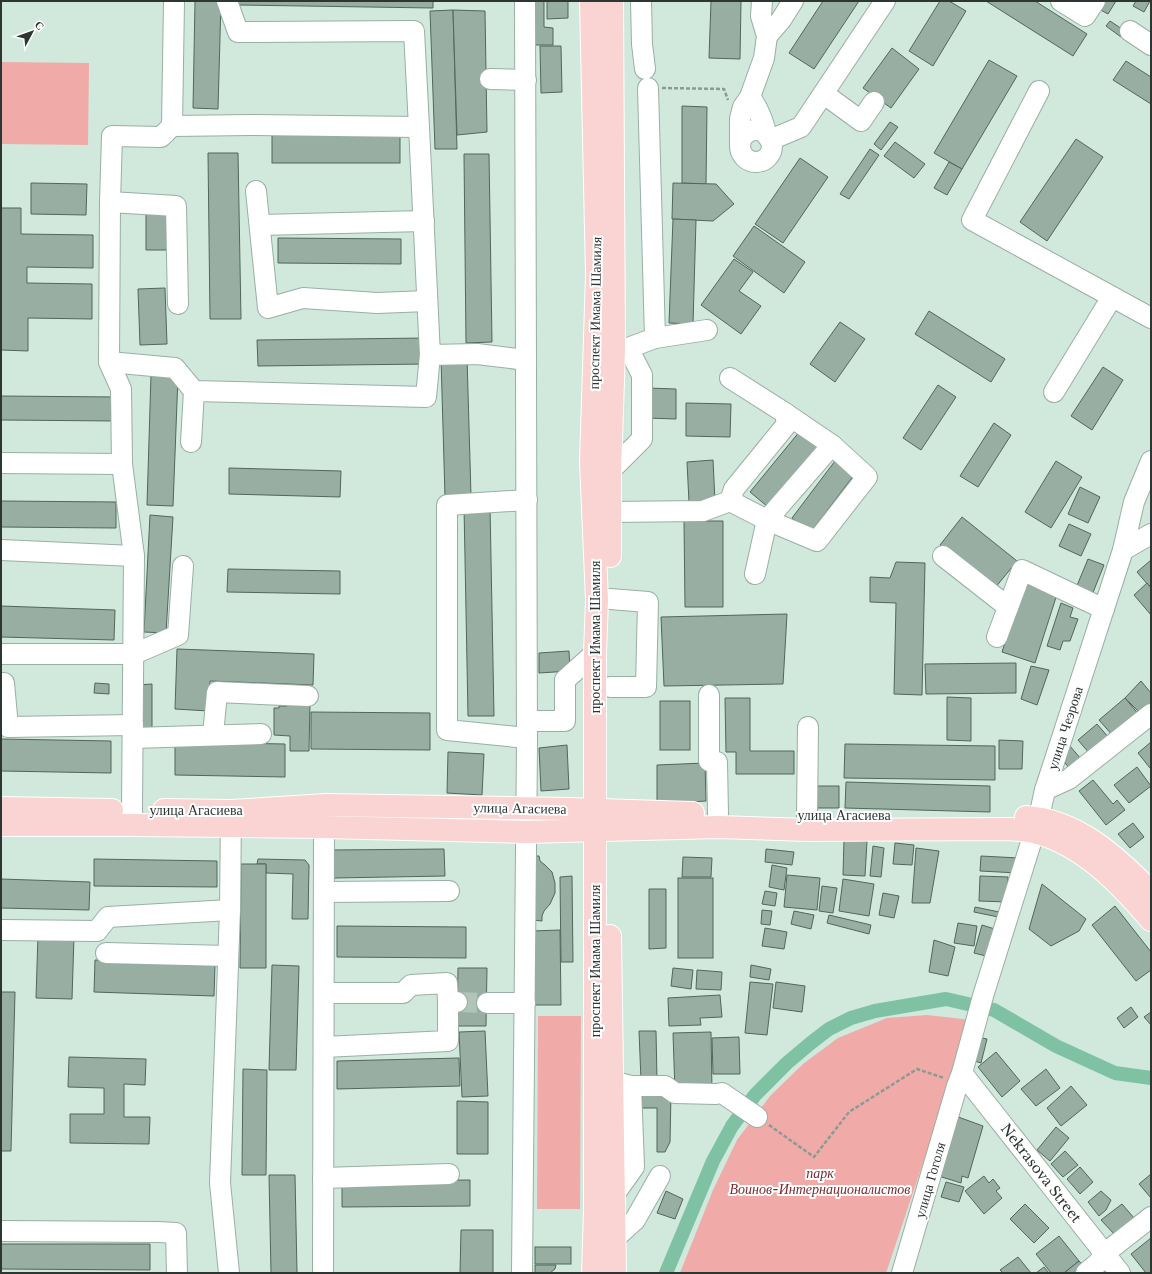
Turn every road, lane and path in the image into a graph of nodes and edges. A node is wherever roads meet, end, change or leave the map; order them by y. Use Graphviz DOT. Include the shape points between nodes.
graph roads {
  1 [pos="174,1"];
  2 [pos="227,1"];
  3 [pos="525,1"];
  4 [pos="591,1"];
  5 [pos="612,1"];
  6 [pos="641,1"];
  7 [pos="762,1"];
  8 [pos="793,1"];
  9 [pos="885,1"];
  10 [pos="1061,1"];
  11 [pos="1095,1"];
  12 [pos="1130,31"];
  13 [pos="767,36"];
  14 [pos="1151,45"];
  15 [pos="647,78"];
  16 [pos="490,79"];
  17 [pos="526,80"];
  18 [pos="1039,91"];
  19 [pos="824,94"];
  20 [pos="750,97"];
  21 [pos="874,102"];
  22 [pos="729,103"];
  23 [pos="172,126"];
  24 [pos="419,127"];
  25 [pos="769,138"];
  26 [pos="740,142"];
  27 [pos="256,191"];
  28 [pos="110,202"];
  29 [pos="424,221"];
  30 [pos="260,225"];
  31 [pos="1112,297"];
  32 [pos="428,301"];
  33 [pos="178,304"];
  34 [pos="1151,318"];
  35 [pos="707,330"];
  36 [pos="655,338"];
  37 [pos="621,349"];
  38 [pos="430,355"];
  39 [pos="526,360"];
  40 [pos="109,362"];
  41 [pos="730,378"];
  42 [pos="194,391"];
  43 [pos="1054,392"];
  44 [pos="785,413"];
  45 [pos="191,442"];
  46 [pos="832,445"];
  47 [pos="1151,461"];
  48 [pos="1,463"];
  49 [pos="122,464"];
  50 [pos="610,471"];
  51 [pos="527,500"];
  52 [pos="730,501"];
  53 [pos="610,512"];
  54 [pos="767,520"];
  55 [pos="1151,534"];
  56 [pos="1,550"];
  57 [pos="1123,550"];
  58 [pos="134,556"];
  59 [pos="943,556"];
  60 [pos="183,566"];
  61 [pos="755,574"];
  62 [pos="610,599"];
  63 [pos="1008,607"];
  64 [pos="1104,609"];
  65 [pos="997,637"];
  66 [pos="1,654"];
  67 [pos="134,654"];
  68 [pos="595,654"];
  69 [pos="4,683"];
  70 [pos="610,687"];
  71 [pos="709,695"];
  72 [pos="308,696"];
  73 [pos="1151,714"];
  74 [pos="808,727"];
  75 [pos="527,729"];
  76 [pos="133,731"];
  77 [pos="261,734"];
  78 [pos="213,735"];
  79 [pos="1045,790"];
  80 [pos="326,805"];
  81 [pos="1,808"];
  82 [pos="526,808"];
  83 [pos="718,814"];
  84 [pos="133,817"];
  85 [pos="232,819"];
  86 [pos="602,820"];
  87 [pos="807,823"];
  88 [pos="1,825"];
  89 [pos="1036,825"];
  90 [pos="324,828"];
  91 [pos="526,832"];
  92 [pos="449,891"];
  93 [pos="324,892"];
  94 [pos="1151,892"];
  95 [pos="230,910"];
  96 [pos="1151,920"];
  97 [pos="1,930"];
  98 [pos="106,953"];
  99 [pos="228,956"];
  100 [pos="324,993"];
  101 [pos="487,1003"];
  102 [pos="525,1003"];
  103 [pos="324,1047"];
  104 [pos="959,1081"];
  105 [pos="622,1084"];
  106 [pos="757,1116"];
  107 [pos="449,1174"];
  108 [pos="660,1176"];
  109 [pos="323,1178"];
  110 [pos="1151,1217"];
  111 [pos="1,1231"];
  112 [pos="614,1239"];
  113 [pos="1099,1266"];
  114 [pos="177,1273"];
  115 [pos="229,1273"];
  116 [pos="323,1273"];
  117 [pos="522,1273"];
  118 [pos="593,1273"];
  119 [pos="615,1273"];
  120 [pos="902,1273"];
  121 [pos="1120,1273"];
  1 -- 23 [label="street"];
  2 -- 24 [label="street" via="238,32 414,31"];
  3 -- 17 [label="street"];
  4 -- 68 [label="main road, проспект Имама Шамиля" via="597,275 591,462 597,600"];
  5 -- 37 [label="main road, проспект Имама Шамиля"];
  6 -- 15 [label="street" via="642,44"];
  7 -- 13 [label="street" via="761,16"];
  8 -- 13 [label="street"];
  9 -- 19 [label="street"];
  10 -- 11 [label="street" via="1085,16"];
  12 -- 14 [label="street"];
  13 -- 20 [label="street" via="764,58"];
  15 -- 22 [label="path" via="724,89"];
  15 -- 36 [label="street"];
  16 -- 17 [label="street"];
  17 -- 39 [label="street"];
  18 -- 31 [label="street" via="972,220"];
  19 -- 21 [label="street" via="861,121"];
  19 -- 25 [label="street" via="801,127"];
  20 -- 25 [label="street" via="761,115"];
  20 -- 26 [label="street" via="740,119"];
  23 -- 24 [label="street"];
  23 -- 28 [label="street" via="161,137 112,136"];
  24 -- 29 [label="street"];
  25 -- 26 [label="street" via="752,131"];
  25 -- 26 [label="street" via="771,151 759,162 744,157"];
  27 -- 30 [label="street"];
  28 -- 33 [label="street" via="176,206"];
  28 -- 40 [label="street"];
  29 -- 30 [label="street"];
  29 -- 32 [label="street"];
  30 -- 32 [label="street" via="268,308 303,298 377,303"];
  31 -- 34 [label="street"];
  31 -- 43 [label="street"];
  32 -- 38 [label="street"];
  35 -- 36 [label="street"];
  36 -- 37 [label="street"];
  37 -- 50 [label="main road, проспект Имама Шамиля"];
  37 -- 50 [label="street" via="642,375 642,439"];
  38 -- 39 [label="street" via="477,354"];
  38 -- 42 [label="street" via="426,397"];
  39 -- 51 [label="street"];
  40 -- 42 [label="street" via="175,368"];
  40 -- 49 [label="street" via="121,389"];
  41 -- 44 [label="street"];
  42 -- 45 [label="street"];
  44 -- 46 [label="street"];
  44 -- 52 [label="street" via="787,424 734,489"];
  46 -- 54 [label="street"];
  46 -- 54 [label="street" via="866,477 817,541"];
  47 -- 57 [label="street, улица Чеэрова" via="1134,502"];
  48 -- 49 [label="street"];
  49 -- 58 [label="street"];
  50 -- 53 [label="main road, проспект Имама Шамиля"];
  51 -- 75 [label="street"];
  51 -- 75 [label="street" via="446,505 447,730"];
  52 -- 53 [label="street" via="703,511"];
  52 -- 54 [label="street"];
  53 -- 62 [label="main road, проспект Имама Шамиля"];
  54 -- 61 [label="street"];
  55 -- 57 [label="street"];
  56 -- 58 [label="street"];
  57 -- 64 [label="street, улица Чеэрова"];
  58 -- 67 [label="street"];
  59 -- 63 [label="street"];
  60 -- 67 [label="street" via="178,635"];
  62 -- 70 [label="main road, проспект Имама Шамиля"];
  62 -- 70 [label="street" via="648,602 646,687"];
  63 -- 64 [label="street" via="1022,570"];
  63 -- 65 [label="street"];
  64 -- 79 [label="street, улица Чеэрова"];
  66 -- 67 [label="street"];
  67 -- 76 [label="street"];
  68 -- 75 [label="street" via="566,680 565,721"];
  68 -- 86 [label="main road, проспект Имама Шамиля"];
  69 -- 76 [label="street" via="8,727"];
  70 -- 86 [label="main road, проспект Имама Шамиля"];
  71 -- 83 [label="street" via="709,761 717,762"];
  72 -- 78 [label="street" via="216,692"];
  73 -- 79 [label="street" via="1069,779"];
  74 -- 87 [label="street"];
  75 -- 82 [label="street"];
  76 -- 78 [label="street"];
  76 -- 84 [label="street"];
  77 -- 78 [label="street"];
  79 -- 89 [label="street, улица Чеэрова"];
  80 -- 82 [label="main road, улица Агасиева"];
  80 -- 85 [label="main road, улица Агасиева"];
  80 -- 90 [label="street"];
  81 -- 84 [label="main road, улица Агасиева"];
  82 -- 86 [label="main road, улица Агасиева"];
  82 -- 91 [label="street"];
  83 -- 86 [label="main road, улица Агасиева"];
  83 -- 87 [label="main road, улица Агасиева"];
  84 -- 85 [label="main road, улица Агасиева"];
  84 -- 88 [label="main road, улица Агасиева"];
  85 -- 90 [label="main road, улица Агасиева"];
  85 -- 95 [label="street"];
  86 -- 87 [label="main road, улица Агасиева" via="719,827"];
  86 -- 91 [label="main road, улица Агасиева"];
  86 -- 105 [label="main road, проспект Имама Шамиля"];
  86 -- 118 [label="main road, проспект Имама Шамиля"];
  87 -- 89 [label="main road, улица Агасиева" via="1010,829"];
  89 -- 94 [label="main road" via="1076,831 1124,865"];
  89 -- 96 [label="main road" via="1052,838 1083,855 1127,892"];
  89 -- 104 [label="street, улица Чеэрова"];
  90 -- 91 [label="main road, улица Агасиева"];
  90 -- 93 [label="street"];
  91 -- 102 [label="street"];
  92 -- 93 [label="street"];
  93 -- 100 [label="street"];
  95 -- 97 [label="street" via="108,917 97,931"];
  95 -- 99 [label="street"];
  98 -- 99 [label="street"];
  99 -- 115 [label="street" via="220,1183"];
  100 -- 103 [label="street"];
  100 -- 103 [label="street" via="403,993 411,985 447,983 453,1002 448,1041"];
  101 -- 102 [label="street"];
  102 -- 117 [label="street"];
  103 -- 109 [label="street"];
  104 -- 106 [label="path" via="917,1069 849,1112 814,1157"];
  104 -- 113 [label="street, Nekrasova Street"];
  104 -- 120 [label="street, улица Гоголя"];
  105 -- 106 [label="street" via="665,1086 675,1093 722,1093"];
  105 -- 112 [label="main road, проспект Имама Шамиля" via="614,1195"];
  107 -- 109 [label="street"];
  108 -- 112 [label="street" via="635,1220"];
  109 -- 116 [label="street"];
  110 -- 113 [label="street"];
  111 -- 114 [label="street" via="176,1234"];
  112 -- 119 [label="main road, проспект Имама Шамиля"];
  113 -- 121 [label="street, Nekrasova Street"];
}
